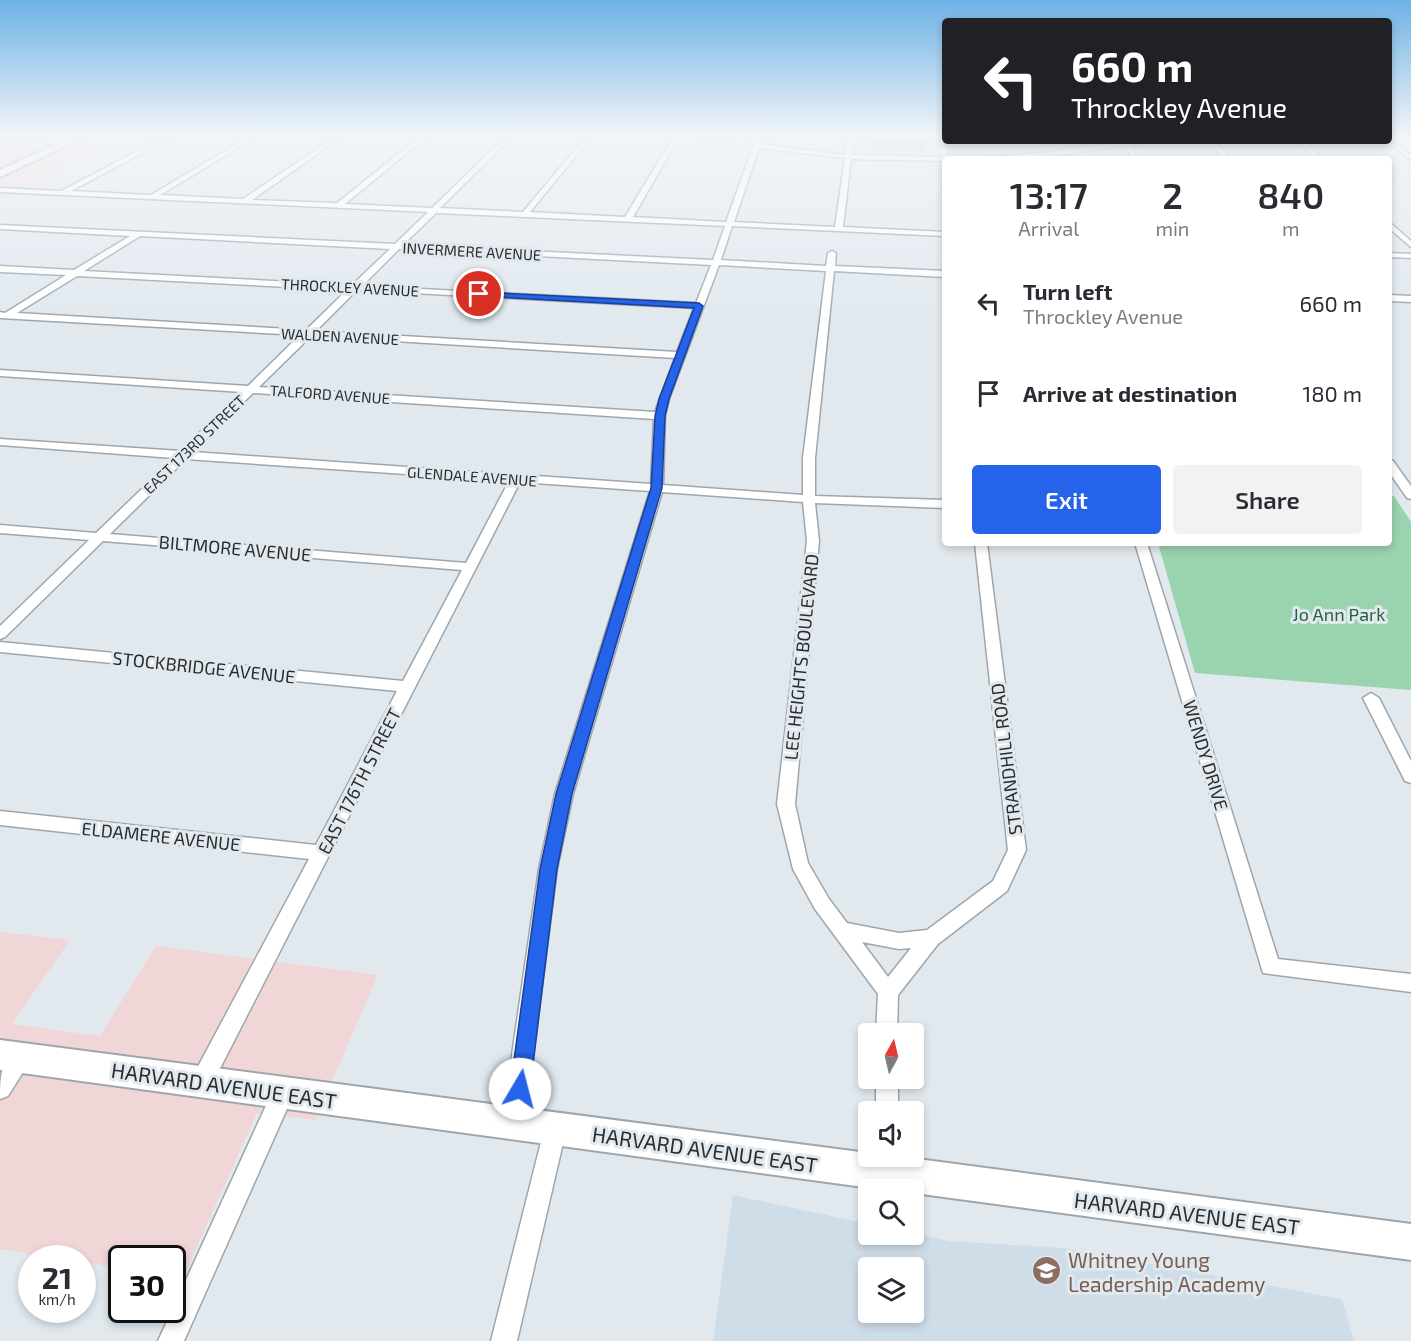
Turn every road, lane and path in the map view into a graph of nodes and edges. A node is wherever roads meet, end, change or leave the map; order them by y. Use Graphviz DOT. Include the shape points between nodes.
graph roads {
  1 [pos="143,197"];
  2 [pos="152,197"];
  3 [pos="252,197"];
  4 [pos="350,197"];
  5 [pos="447,197"];
  6 [pos="539,197"];
  7 [pos="641,197"];
  8 [pos="739,197"];
  9 [pos="843,197"];
  10 [pos="244,202"];
  11 [pos="338,206"];
  12 [pos="433,210"];
  13 [pos="525,214"];
  14 [pos="628,219"];
  15 [pos="729,224"];
  16 [pos="0,227"];
  17 [pos="1392,227"];
  18 [pos="839,229"];
  19 [pos="138,234"];
  20 [pos="942,234"];
  21 [pos="1411,245"];
  22 [pos="396,247"];
  23 [pos="832,253"];
  24 [pos="1392,255"];
  25 [pos="1411,256"];
  26 [pos="716,262"];
  27 [pos="831,268"];
  28 [pos="0,269"];
  29 [pos="75,273"];
  30 [pos="942,274"];
  31 [pos="354,287"];
  32 [pos="1392,298"];
  33 [pos="1411,299"];
  34 [pos="699,306"];
  35 [pos="2,317"];
  36 [pos="307,334"];
  37 [pos="681,355"];
  38 [pos="0,373"];
  39 [pos="251,389"];
  40 [pos="660,416"];
  41 [pos="0,442"];
  42 [pos="183,455"];
  43 [pos="1392,468"];
  44 [pos="516,479"];
  45 [pos="657,488"];
  46 [pos="1411,495"];
  47 [pos="809,499"];
  48 [pos="942,504"];
  49 [pos="0,529"];
  50 [pos="99,537"];
  51 [pos="981,546"];
  52 [pos="1142,546"];
  53 [pos="470,567"];
  54 [pos="0,634"];
  55 [pos="0,647"];
  56 [pos="408,687"];
  57 [pos="1371,698"];
  58 [pos="1411,777"];
  59 [pos="0,818"];
  60 [pos="322,853"];
  61 [pos="842,930"];
  62 [pos="931,938"];
  63 [pos="1411,983"];
  64 [pos="888,992"];
  65 [pos="887,1023"];
  66 [pos="11,1057"];
  67 [pos="202,1082"];
  68 [pos="0,1089"];
  69 [pos="283,1093"];
  70 [pos="513,1124"];
  71 [pos="555,1130"];
  72 [pos="858,1162"];
  73 [pos="901,1167"];
  74 [pos="1411,1242"];
  75 [pos="171,1341"];
  76 [pos="504,1341"];
  1 -- 2 [label="street"];
  2 -- 10 [label="street"];
  3 -- 10 [label="street"];
  4 -- 11 [label="street"];
  5 -- 12 [label="street, EAST 173RD STREET"];
  6 -- 13 [label="street"];
  7 -- 14 [label="street"];
  8 -- 15 [label="street"];
  9 -- 18 [label="street"];
  10 -- 11 [label="street"];
  11 -- 12 [label="street"];
  12 -- 13 [label="street"];
  12 -- 22 [label="street, EAST 173RD STREET"];
  13 -- 14 [label="street"];
  14 -- 15 [label="street"];
  15 -- 18 [label="street"];
  15 -- 26 [label="street"];
  16 -- 19 [label="street, INVERMERE AVENUE"];
  17 -- 21 [label="street"];
  18 -- 20 [label="street"];
  19 -- 22 [label="street, INVERMERE AVENUE"];
  19 -- 29 [label="street"];
  22 -- 26 [label="street, INVERMERE AVENUE"];
  22 -- 31 [label="street, EAST 173RD STREET"];
  23 -- 27 [label="street, LEE HEIGHTS BOULEVARD"];
  24 -- 25 [label="street"];
  26 -- 27 [label="street, INVERMERE AVENUE"];
  26 -- 34 [label="street"];
  27 -- 30 [label="street, INVERMERE AVENUE"];
  27 -- 47 [label="street, LEE HEIGHTS BOULEVARD" via="812,426"];
  28 -- 29 [label="street, THROCKLEY AVENUE"];
  29 -- 31 [label="street, THROCKLEY AVENUE"];
  29 -- 35 [label="street"];
  31 -- 34 [label="street, THROCKLEY AVENUE"];
  31 -- 36 [label="street, EAST 173RD STREET"];
  32 -- 33 [label="street"];
  34 -- 37 [label="street"];
  35 -- 36 [label="street, WALDEN AVENUE"];
  36 -- 37 [label="street, WALDEN AVENUE"];
  36 -- 39 [label="street, EAST 173RD STREET"];
  37 -- 40 [label="street"];
  38 -- 39 [label="street, TALFORD AVENUE"];
  39 -- 40 [label="street, TALFORD AVENUE"];
  39 -- 42 [label="street, EAST 173RD STREET"];
  40 -- 45 [label="street"];
  41 -- 42 [label="street, GLENDALE AVENUE"];
  42 -- 44 [label="street, GLENDALE AVENUE"];
  42 -- 50 [label="street, EAST 173RD STREET"];
  43 -- 46 [label="street"];
  44 -- 45 [label="street, GLENDALE AVENUE"];
  44 -- 53 [label="street, EAST 176TH STREET"];
  45 -- 47 [label="street, GLENDALE AVENUE"];
  45 -- 70 [label="street" via="564,794 548,869"];
  47 -- 48 [label="street, GLENDALE AVENUE"];
  47 -- 61 [label="street, LEE HEIGHTS BOULEVARD" via="813,541 786,804 799,864"];
  49 -- 50 [label="street, BILTMORE AVENUE"];
  50 -- 53 [label="street, BILTMORE AVENUE"];
  50 -- 54 [label="street, EAST 173RD STREET"];
  51 -- 62 [label="street, STRANDHILL ROAD" via="1017,850 1000,886"];
  52 -- 63 [label="street, WENDY DRIVE" via="1270,967"];
  53 -- 56 [label="street, EAST 176TH STREET"];
  55 -- 56 [label="street, STOCKBRIDGE AVENUE"];
  56 -- 60 [label="street, EAST 176TH STREET"];
  57 -- 58 [label="street"];
  59 -- 60 [label="street, ELDAMERE AVENUE"];
  60 -- 67 [label="street, EAST 176TH STREET"];
  61 -- 62 [label="street" via="899,941"];
  61 -- 64 [label="street, LEE HEIGHTS BOULEVARD"];
  62 -- 64 [label="street, STRANDHILL ROAD"];
  64 -- 65 [label="street"];
  66 -- 67 [label="main road, HARVARD AVENUE EAST"];
  66 -- 68 [label="street"];
  67 -- 69 [label="main road, HARVARD AVENUE EAST"];
  69 -- 70 [label="main road, HARVARD AVENUE EAST"];
  69 -- 75 [label="street"];
  70 -- 71 [label="main road, HARVARD AVENUE EAST"];
  71 -- 72 [label="main road, HARVARD AVENUE EAST"];
  71 -- 76 [label="street"];
  73 -- 74 [label="main road, HARVARD AVENUE EAST"];
}
